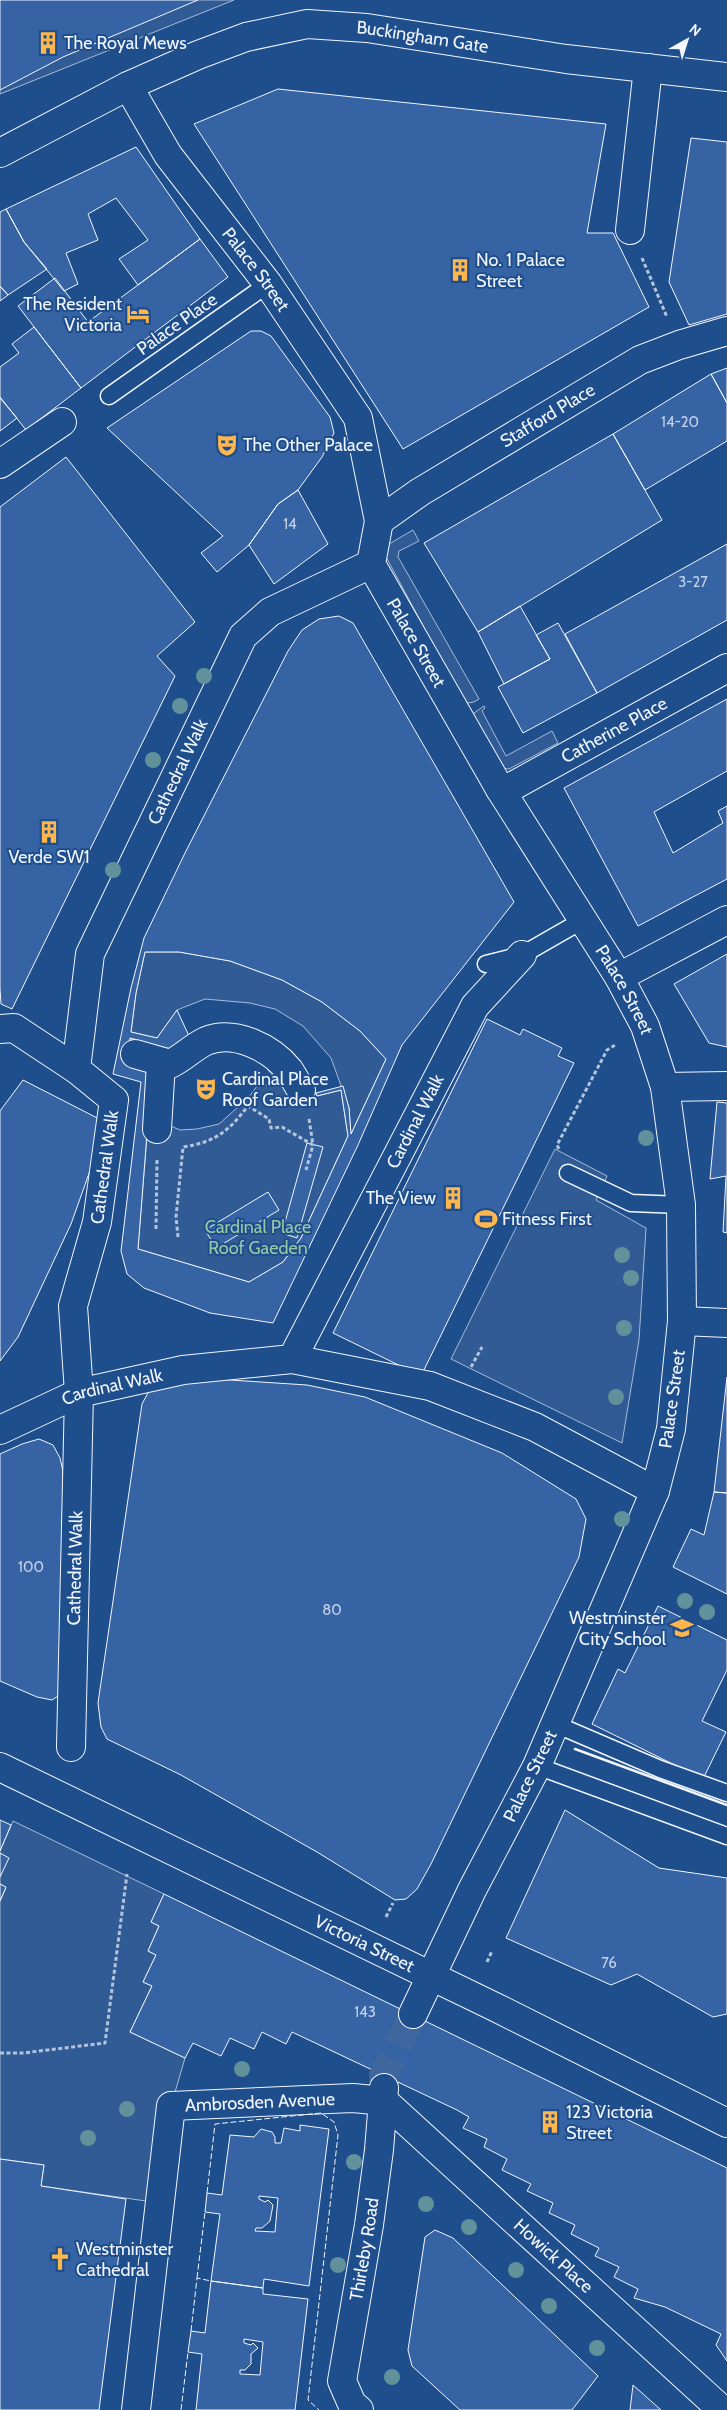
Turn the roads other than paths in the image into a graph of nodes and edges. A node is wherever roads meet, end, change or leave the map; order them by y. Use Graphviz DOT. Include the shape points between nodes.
graph roads {
  1 [pos="648,68"];
  2 [pos="727,77"];
  3 [pos="128,86"];
  4 [pos="0,153"];
  5 [pos="630,230"];
  6 [pos="268,284"];
  7 [pos="727,331"];
  8 [pos="109,396"];
  9 [pos="62,422"];
  10 [pos="0,464"];
  11 [pos="379,521"];
  12 [pos="371,564"];
  13 [pos="727,668"];
  14 [pos="500,789"];
  15 [pos="583,920"];
  16 [pos="727,920"];
  17 [pos="522,955"];
  18 [pos="486,964"];
  19 [pos="618,977"];
  20 [pos="0,1029"];
  21 [pos="135,1054"];
  22 [pos="161,1063"];
  23 [pos="76,1069"];
  24 [pos="727,1086"];
  25 [pos="665,1087"];
  26 [pos="301,1090"];
  27 [pos="157,1129"];
  28 [pos="568,1173"];
  29 [pos="681,1205"];
  30 [pos="682,1320"];
  31 [pos="727,1323"];
  32 [pos="292,1360"];
  33 [pos="79,1393"];
  34 [pos="0,1430"];
  35 [pos="655,1492"];
  36 [pos="555,1724"];
  37 [pos="71,1747"];
  38 [pos="537,1766"];
  39 [pos="0,1767"];
  40 [pos="727,1793"];
  41 [pos="727,1836"];
  42 [pos="430,1975"];
  43 [pos="412,2014"];
  44 [pos="384,2092"];
  45 [pos="727,2123"];
  46 [pos="136,2410"];
  47 [pos="359,2410"];
  48 [pos="722,2410"];
  1 -- 2 [label="street, Buckingham Gate"];
  1 -- 3 [label="street, Buckingham Gate" via="566,59 367,28 308,24 246,37"];
  1 -- 5 [label="street"];
  3 -- 4 [label="street, Buckingham Gate"];
  3 -- 6 [label="street, Palace Street" via="168,155"];
  6 -- 8 [label="lane, Palace Place"];
  6 -- 11 [label="street, Palace Street" via="358,418"];
  7 -- 11 [label="street, Stafford Place" via="640,360 420,492"];
  9 -- 10 [label="street"];
  11 -- 12 [label="street, Palace Street"];
  12 -- 14 [label="street, Palace Street"];
  12 -- 23 [label="street, Cathedral Walk" via="270,612 243,636 90,954"];
  13 -- 14 [label="street, Catherine Place" via="511,787"];
  14 -- 15 [label="street, Palace Street"];
  15 -- 17 [label="lane, Cardinal Walk"];
  15 -- 19 [label="street, Palace Street"];
  16 -- 19 [label="street"];
  17 -- 18 [label="lane"];
  17 -- 32 [label="street, Cardinal Walk" via="475,1006"];
  19 -- 25 [label="street, Palace Street" via="645,1026"];
  20 -- 23 [label="street" via="14,1028"];
  21 -- 22 [label="street"];
  22 -- 26 [label="street" via="174,1062 207,1041 235,1038 272,1055 288,1070"];
  22 -- 27 [label="street"];
  23 -- 33 [label="street, Cathedral Walk" via="114,1100 105,1215 73,1306"];
  24 -- 25 [label="street"];
  25 -- 29 [label="street, Palace Street"];
  28 -- 29 [label="lane" via="631,1203"];
  29 -- 30 [label="street, Palace Street"];
  30 -- 31 [label="street"];
  30 -- 35 [label="street, Palace Street" via="671,1429"];
  32 -- 33 [label="street, Cardinal Walk" via="183,1370"];
  32 -- 35 [label="street, Cardinal Walk" via="430,1386 535,1427"];
  33 -- 34 [label="street, Cardinal Walk"];
  33 -- 37 [label="street, Cathedral Walk"];
  35 -- 36 [label="street, Palace Street"];
  36 -- 38 [label="street, Palace Street"];
  36 -- 40 [label="lane" via="660,1769"];
  38 -- 41 [label="lane"];
  38 -- 42 [label="street, Palace Street"];
  39 -- 42 [label="street, Victoria Street"];
  42 -- 43 [label="street"];
  42 -- 45 [label="street, Victoria Street"];
  44 -- 46 [label="street, Ambrosden Avenue" via="353,2098 171,2106"];
  44 -- 47 [label="street, Thirleby Road" via="369,2225 342,2381 352,2404"];
  44 -- 48 [label="street, Howick Place"];
}
